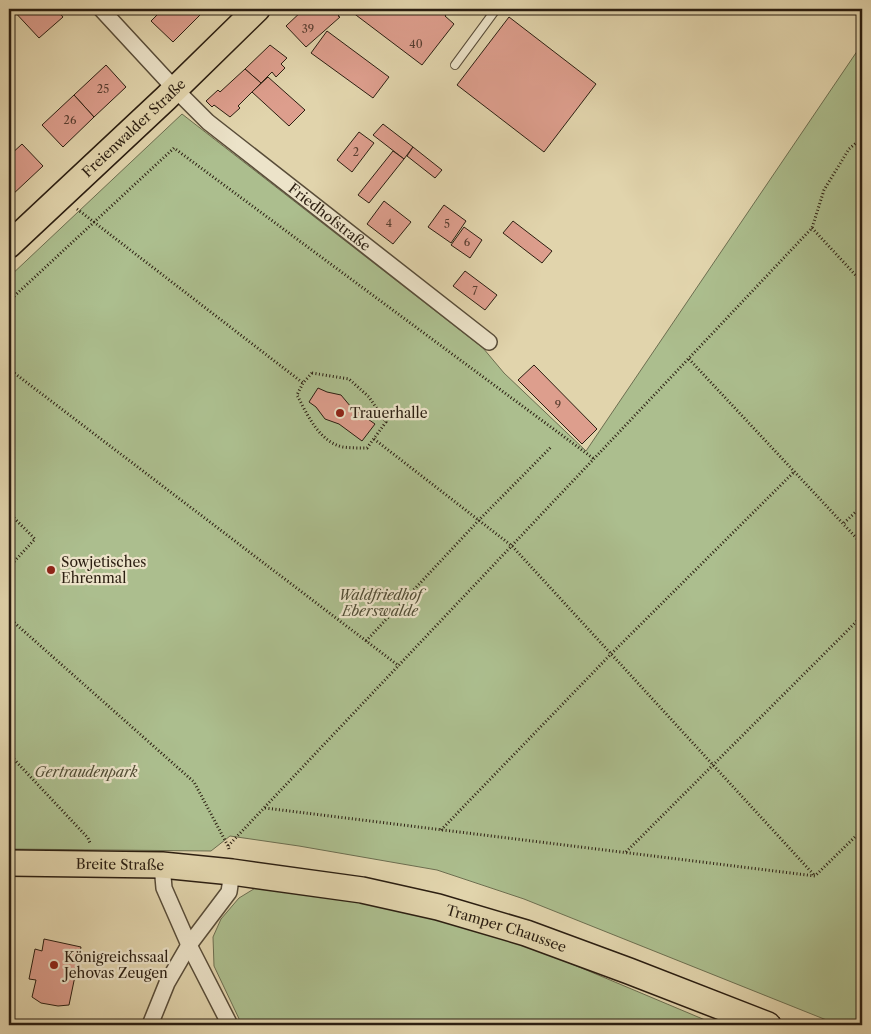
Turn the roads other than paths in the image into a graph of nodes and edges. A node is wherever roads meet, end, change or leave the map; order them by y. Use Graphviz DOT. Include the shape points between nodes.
graph roads {
  1 [pos="101,9"];
  2 [pos="257,9"];
  3 [pos="490,9"];
  4 [pos="455,65"];
  5 [pos="175,89"];
  6 [pos="9,245"];
  7 [pos="489,342"];
  8 [pos="9,863"];
  9 [pos="162,865"];
  10 [pos="232,872"];
  11 [pos="189,945"];
  12 [pos="150,1025"];
  13 [pos="230,1025"];
  14 [pos="768,1025"];
  1 -- 5 [label="street, Friedhofstraße"];
  2 -- 5 [label="main road, Freienwalder Straße"];
  3 -- 4 [label="lane" via="494,12"];
  5 -- 6 [label="main road, Freienwalder Straße"];
  5 -- 7 [label="street, Friedhofstraße" via="208,122"];
  8 -- 9 [label="main road, Breite Straße"];
  9 -- 10 [label="main road, Breite Straße"];
  9 -- 11 [label="street" via="164,888"];
  10 -- 11 [label="street" via="229,892"];
  10 -- 14 [label="main road, Tramper Chaussee" via="362,890 438,907 526,933"];
  11 -- 12 [label="street" via="167,983"];
  11 -- 13 [label="street"];
}
